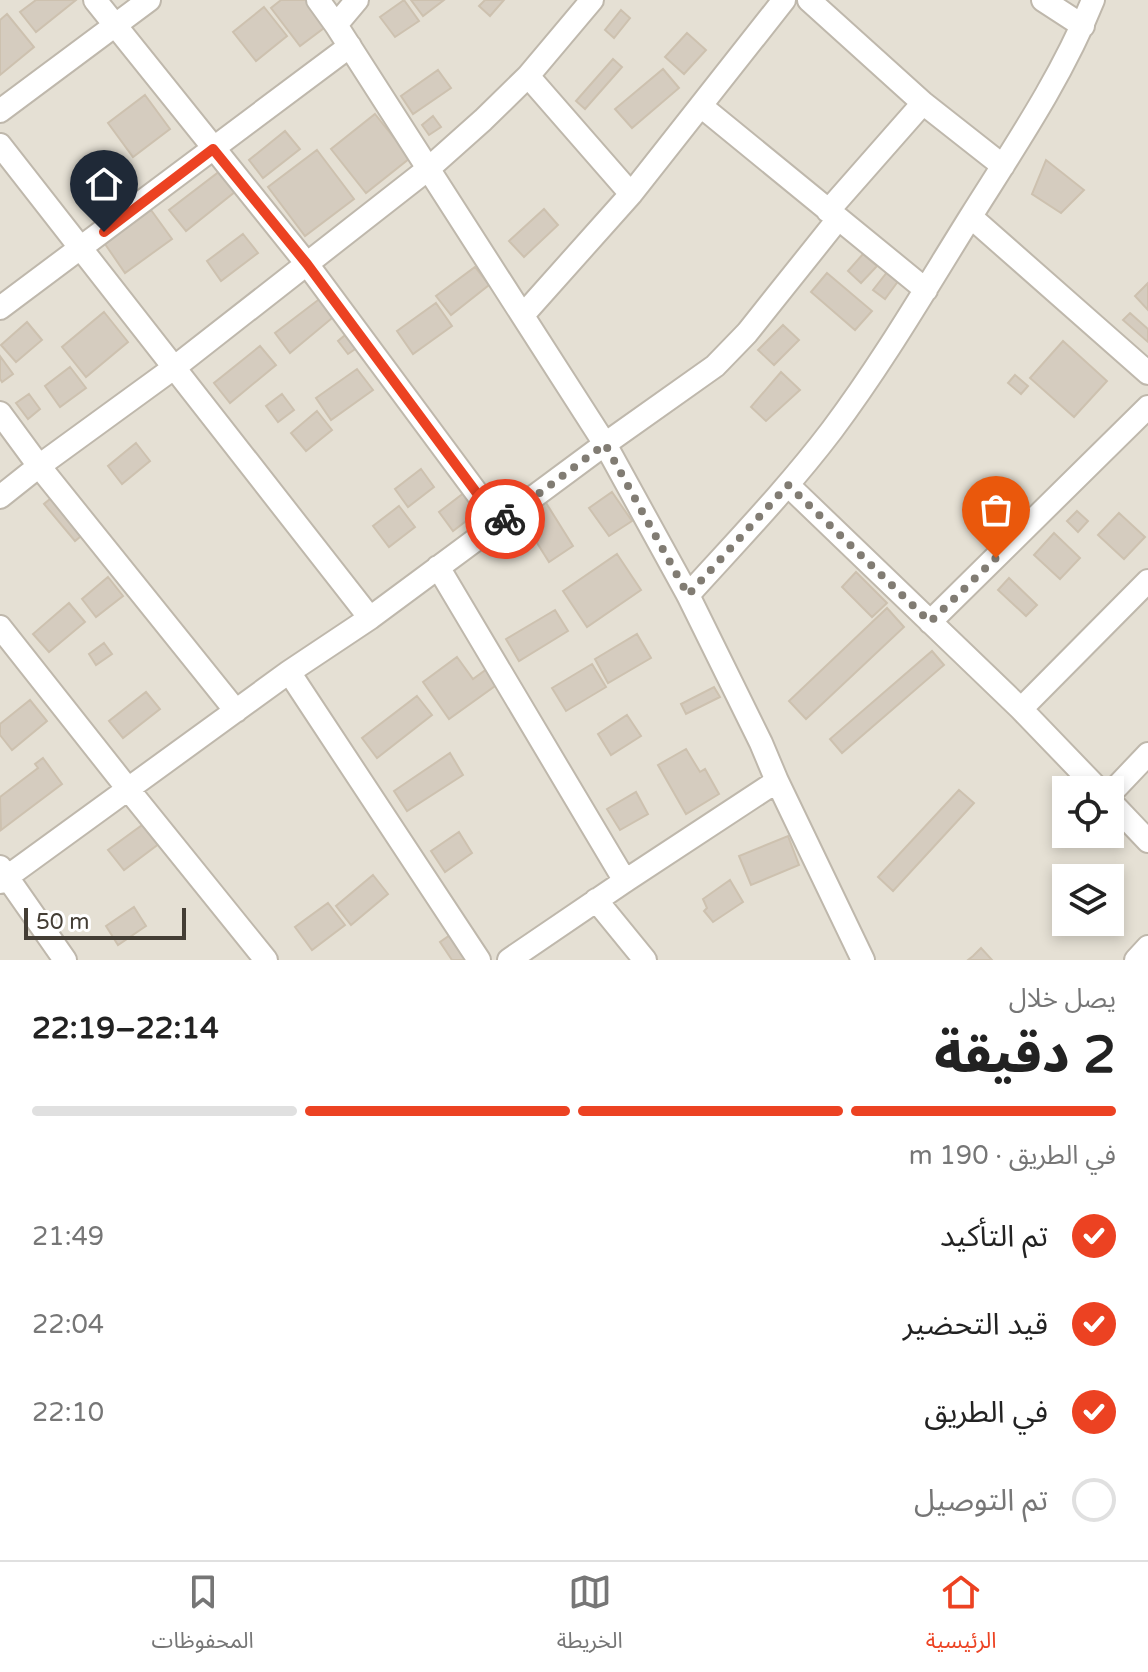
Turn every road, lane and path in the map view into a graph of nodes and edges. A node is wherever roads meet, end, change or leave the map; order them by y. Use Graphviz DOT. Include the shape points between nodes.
graph roads {
  1 [pos="95,0"];
  2 [pos="149,0"];
  3 [pos="318,0"];
  4 [pos="357,0"];
  5 [pos="592,0"];
  6 [pos="782,0"];
  7 [pos="809,0"];
  8 [pos="1043,0"];
  9 [pos="1093,0"];
  10 [pos="115,25"];
  11 [pos="336,25"];
  12 [pos="1083,26"];
  13 [pos="350,46"];
  14 [pos="528,76"];
  15 [pos="923,103"];
  16 [pos="701,106"];
  17 [pos="0,111"];
  18 [pos="0,145"];
  19 [pos="213,149"];
  20 [pos="1003,166"];
  21 [pos="428,169"];
  22 [pos="631,194"];
  23 [pos="833,215"];
  24 [pos="971,217"];
  25 [pos="82,248"];
  26 [pos="307,264"];
  27 [pos="926,290"];
  28 [pos="0,308"];
  29 [pos="523,315"];
  30 [pos="175,367"];
  31 [pos="1148,373"];
  32 [pos="1148,407"];
  33 [pos="0,413"];
  34 [pos="605,444"];
  35 [pos="39,466"];
  36 [pos="788,485"];
  37 [pos="0,497"];
  38 [pos="499,523"];
  39 [pos="438,567"];
  40 [pos="1148,581"];
  41 [pos="688,595"];
  42 [pos="370,618"];
  43 [pos="930,622"];
  44 [pos="0,627"];
  45 [pos="289,672"];
  46 [pos="1021,709"];
  47 [pos="236,711"];
  48 [pos="1148,754"];
  49 [pos="1086,776"];
  50 [pos="1124,779"];
  51 [pos="777,781"];
  52 [pos="128,789"];
  53 [pos="1124,816"];
  54 [pos="1148,841"];
  55 [pos="3,875"];
  56 [pos="625,881"];
  57 [pos="596,900"];
  58 [pos="1148,947"];
  59 [pos="65,960"];
  60 [pos="266,960"];
  61 [pos="479,960"];
  62 [pos="509,960"];
  63 [pos="645,960"];
  64 [pos="863,960"];
  65 [pos="1136,960"];
  1 -- 10 [label="street"];
  2 -- 10 [label="street"];
  3 -- 11 [label="street"];
  4 -- 11 [label="street"];
  5 -- 14 [label="street"];
  6 -- 16 [label="street"];
  7 -- 15 [label="street"];
  8 -- 12 [label="street"];
  9 -- 12 [label="street"];
  10 -- 17 [label="street"];
  10 -- 19 [label="street"];
  11 -- 13 [label="street"];
  12 -- 20 [label="street"];
  13 -- 19 [label="street"];
  13 -- 21 [label="street"];
  14 -- 21 [label="street"];
  14 -- 22 [label="street"];
  15 -- 20 [label="street"];
  15 -- 23 [label="street"];
  16 -- 22 [label="street"];
  16 -- 23 [label="street"];
  18 -- 25 [label="street"];
  19 -- 25 [label="street"];
  19 -- 26 [label="street"];
  20 -- 24 [label="street"];
  21 -- 26 [label="street"];
  21 -- 29 [label="street"];
  22 -- 29 [label="street"];
  23 -- 27 [label="street"];
  23 -- 34 [label="street" via="724,357"];
  24 -- 27 [label="street"];
  24 -- 31 [label="street"];
  25 -- 28 [label="street"];
  25 -- 30 [label="street"];
  26 -- 30 [label="street"];
  26 -- 38 [label="street"];
  27 -- 36 [label="street" via="832,430"];
  29 -- 34 [label="street"];
  30 -- 35 [label="street"];
  30 -- 42 [label="street"];
  32 -- 43 [label="street"];
  33 -- 35 [label="street"];
  34 -- 38 [label="street"];
  34 -- 41 [label="street"];
  35 -- 37 [label="street"];
  35 -- 47 [label="street"];
  36 -- 41 [label="street"];
  36 -- 43 [label="street"];
  38 -- 39 [label="street"];
  39 -- 42 [label="street"];
  39 -- 56 [label="street"];
  40 -- 46 [label="street"];
  41 -- 51 [label="street"];
  42 -- 45 [label="street"];
  43 -- 46 [label="street"];
  44 -- 52 [label="street"];
  45 -- 47 [label="street"];
  45 -- 61 [label="street"];
  46 -- 49 [label="street"];
  47 -- 52 [label="street"];
  48 -- 50 [label="street"];
  51 -- 56 [label="street"];
  51 -- 64 [label="street"];
  52 -- 55 [label="street"];
  52 -- 60 [label="street"];
  53 -- 54 [label="street"];
  55 -- 59 [label="street"];
  56 -- 57 [label="street"];
  57 -- 62 [label="street"];
  57 -- 63 [label="street"];
  58 -- 65 [label="street"];
}
